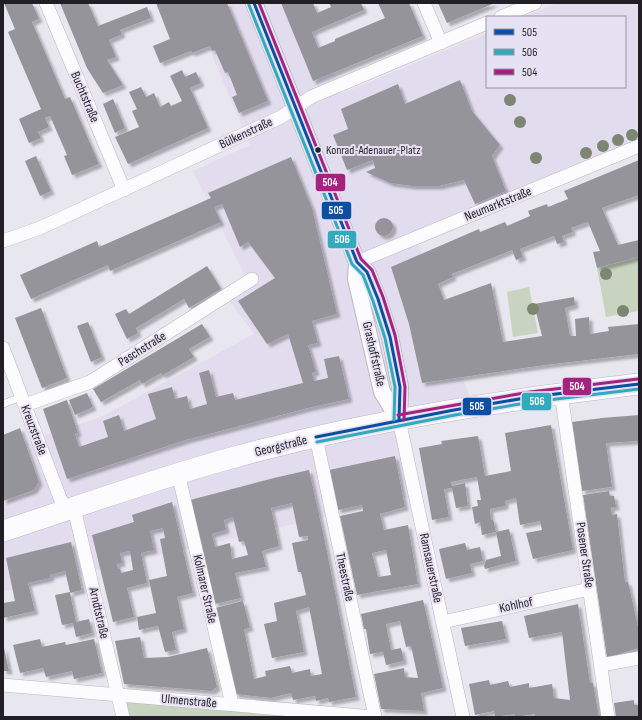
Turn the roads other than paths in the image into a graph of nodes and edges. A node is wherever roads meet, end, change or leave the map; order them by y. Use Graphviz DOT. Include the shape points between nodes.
graph roads {
  1 [pos="46,3"];
  2 [pos="254,3"];
  3 [pos="424,3"];
  4 [pos="535,3"];
  5 [pos="503,16"];
  6 [pos="486,23"];
  7 [pos="440,42"];
  8 [pos="294,108"];
  9 [pos="639,146"];
  10 [pos="124,190"];
  11 [pos="3,241"];
  12 [pos="357,262"];
  13 [pos="252,279"];
  14 [pos="3,348"];
  15 [pos="639,384"];
  16 [pos="561,393"];
  17 [pos="23,401"];
  18 [pos="3,404"];
  19 [pos="399,420"];
  20 [pos="316,437"];
  21 [pos="178,473"];
  22 [pos="69,510"];
  23 [pos="3,531"];
  24 [pos="589,589"];
  25 [pos="443,622"];
  26 [pos="639,658"];
  27 [pos="601,665"];
  28 [pos="3,685"];
  29 [pos="118,695"];
  30 [pos="232,704"];
  31 [pos="123,717"];
  32 [pos="374,717"];
  33 [pos="463,717"];
  34 [pos="608,717"];
  1 -- 10 [label="street, Buchtstraße"];
  2 -- 8 [label="street, Grashoffstraße"];
  3 -- 7 [label="street"];
  4 -- 5 [label="street"];
  6 -- 7 [label="street, Bülkenstraße"];
  7 -- 8 [label="street, Bülkenstraße" via="311,96"];
  8 -- 10 [label="street, Bülkenstraße" via="281,117"];
  8 -- 12 [label="street, Grashoffstraße"];
  9 -- 12 [label="street, Neumarktstraße"];
  10 -- 11 [label="street, Bülkenstraße" via="40,228"];
  12 -- 19 [label="street, Grashoffstraße" via="356,279 382,392"];
  13 -- 17 [label="street, Paschstraße" via="90,382"];
  14 -- 17 [label="street, Kreuzstraße"];
  15 -- 16 [label="main road, Georgstraße"];
  16 -- 19 [label="main road, Georgstraße"];
  16 -- 24 [label="street, Posener Straße"];
  17 -- 18 [label="lane, Paschstraße"];
  17 -- 22 [label="street, Kreuzstraße"];
  19 -- 20 [label="main road, Georgstraße"];
  19 -- 25 [label="street, Ramsauerstraße"];
  20 -- 21 [label="main road, Georgstraße"];
  20 -- 32 [label="street, Theestraße"];
  21 -- 22 [label="main road, Georgstraße"];
  21 -- 30 [label="street, Kolmarer Straße"];
  22 -- 23 [label="main road, Georgstraße"];
  22 -- 29 [label="street, Arndtstraße"];
  24 -- 25 [label="street, Kohlhof"];
  24 -- 27 [label="street, Posener Straße"];
  25 -- 33 [label="street, Ramsauerstraße"];
  26 -- 27 [label="street"];
  27 -- 34 [label="street, Posener Straße"];
  28 -- 29 [label="street, Ulmenstraße"];
  29 -- 30 [label="street, Ulmenstraße"];
  29 -- 31 [label="street, Arndtstraße"];
  30 -- 32 [label="street, Ulmenstraße"];
}
